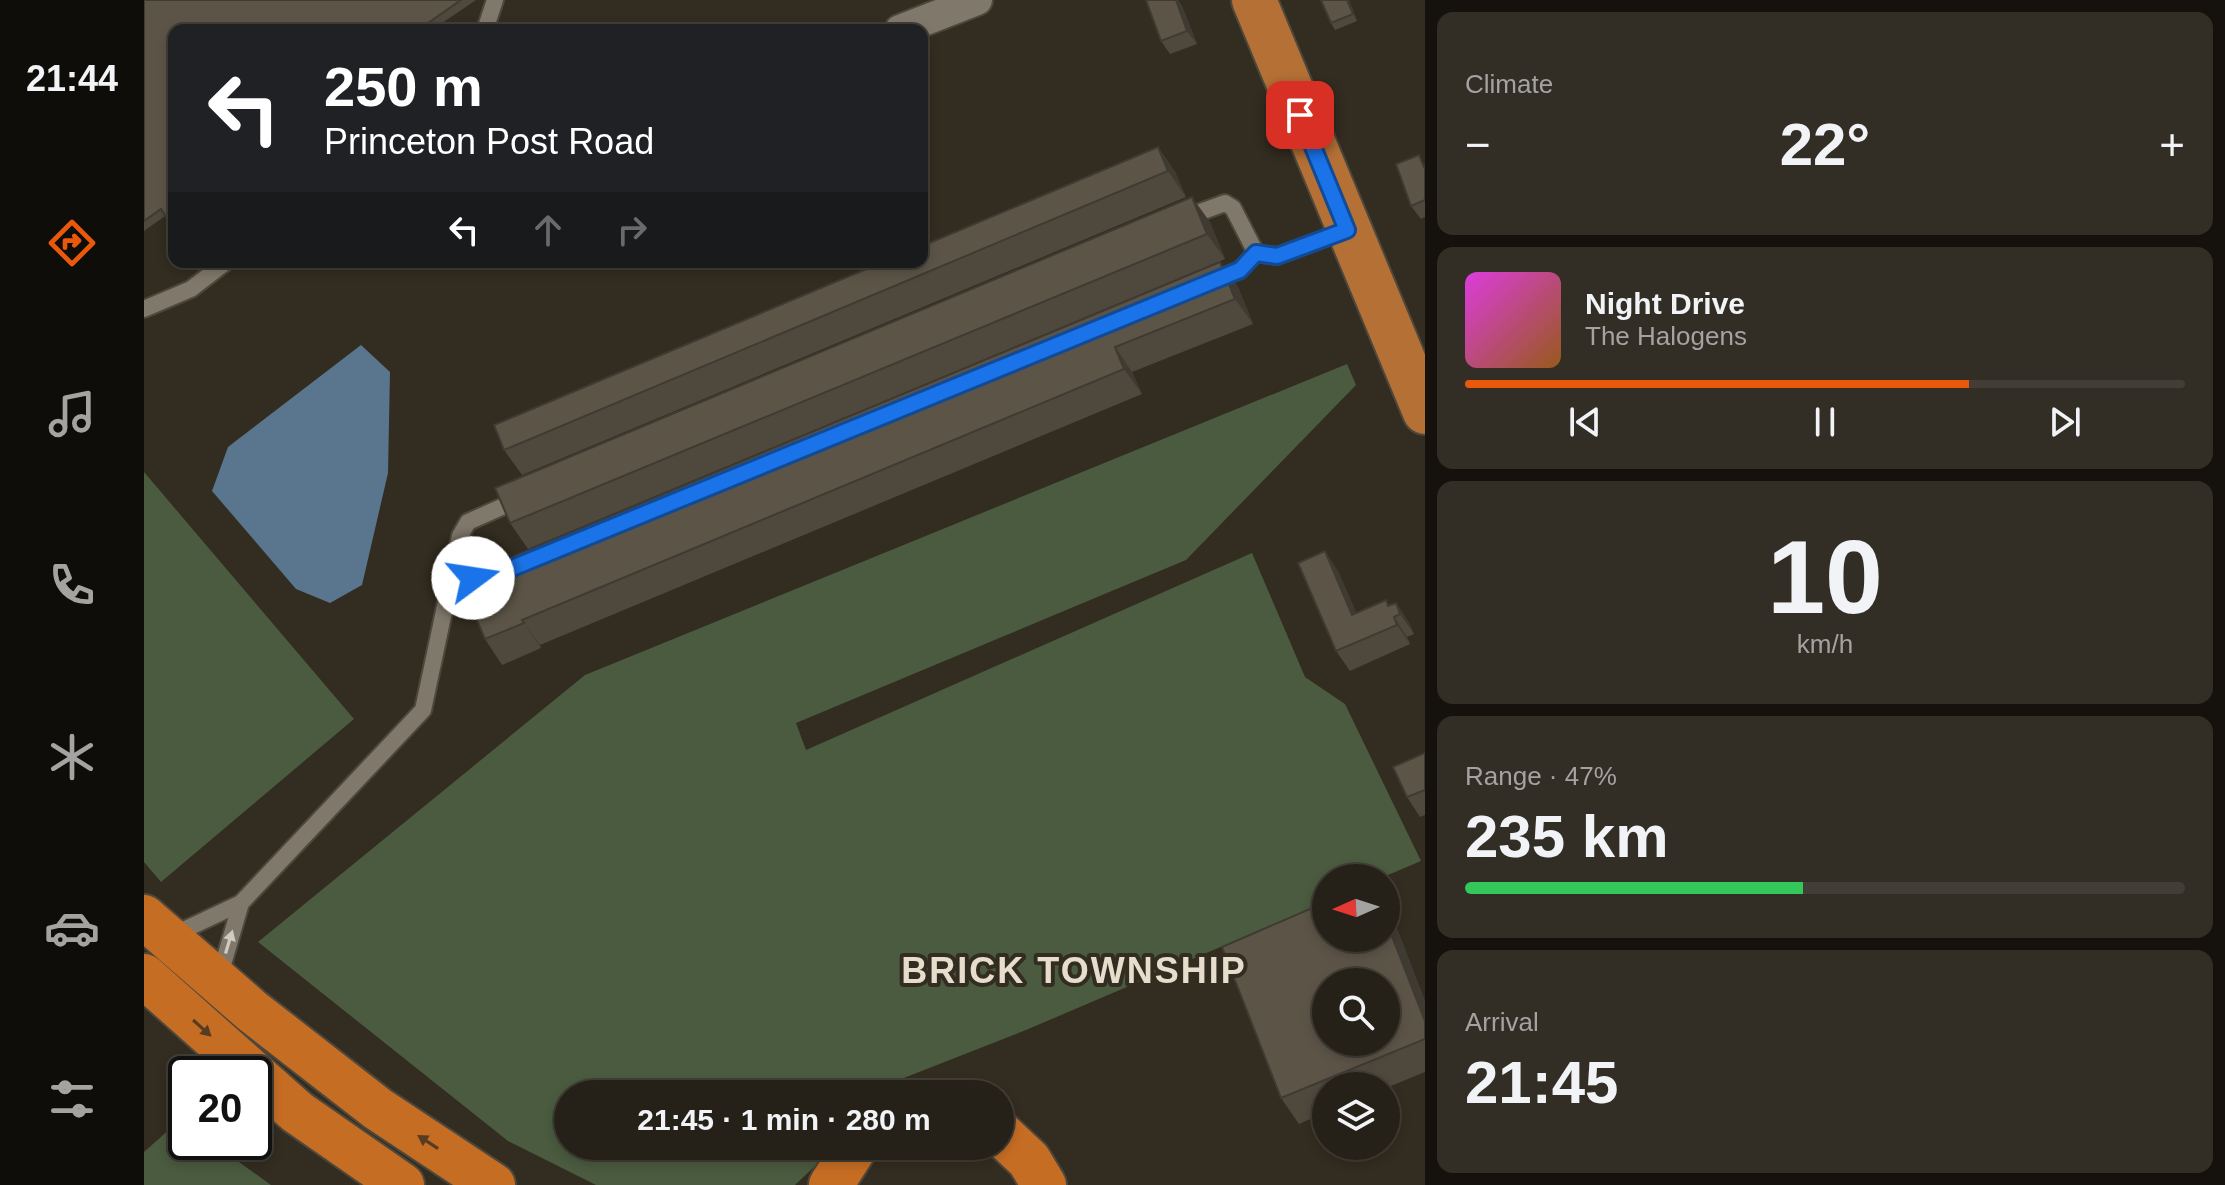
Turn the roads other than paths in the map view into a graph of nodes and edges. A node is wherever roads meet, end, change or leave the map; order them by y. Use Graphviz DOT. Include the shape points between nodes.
graph roads {
  1 [pos="495,0"];
  2 [pos="977,0"];
  3 [pos="1254,0"];
  4 [pos="487,24"];
  5 [pos="915,24"];
  6 [pos="1169,223"];
  7 [pos="1347,230"];
  8 [pos="1256,253"];
  9 [pos="218,268"];
  10 [pos="1196,288"];
  11 [pos="144,309"];
  12 [pos="1425,412"];
  13 [pos="541,490"];
  14 [pos="454,557"];
  15 [pos="473,578"];
  16 [pos="241,903"];
  17 [pos="156,927"];
  18 [pos="144,976"];
  19 [pos="218,981"];
  20 [pos="1014,1146"];
  21 [pos="847,1160"];
  22 [pos="402,1185"];
  23 [pos="493,1185"];
  24 [pos="831,1185"];
  25 [pos="1044,1185"];
  1 -- 4 [label="lane"];
  2 -- 5 [label="street"];
  3 -- 7 [label="main road"];
  6 -- 8 [label="lane" via="1225,203 1233,208"];
  7 -- 8 [label="lane" via="1277,256"];
  7 -- 12 [label="main road"];
  8 -- 10 [label="lane" via="1240,270"];
  9 -- 11 [label="lane" via="191,289"];
  13 -- 14 [label="lane" via="468,522"];
  14 -- 15 [label="lane"];
  14 -- 16 [label="lane" via="423,710"];
  16 -- 17 [label="lane"];
  19 -- 16 [label="lane, one-way"];
  17 -- 19 [label="highway"];
  18 -- 22 [label="highway, one-way" via="297,1112"];
  23 -- 19 [label="highway, one-way" via="378,1109"];
  20 -- 25 [label="highway"];
  21 -- 24 [label="highway"];
}
